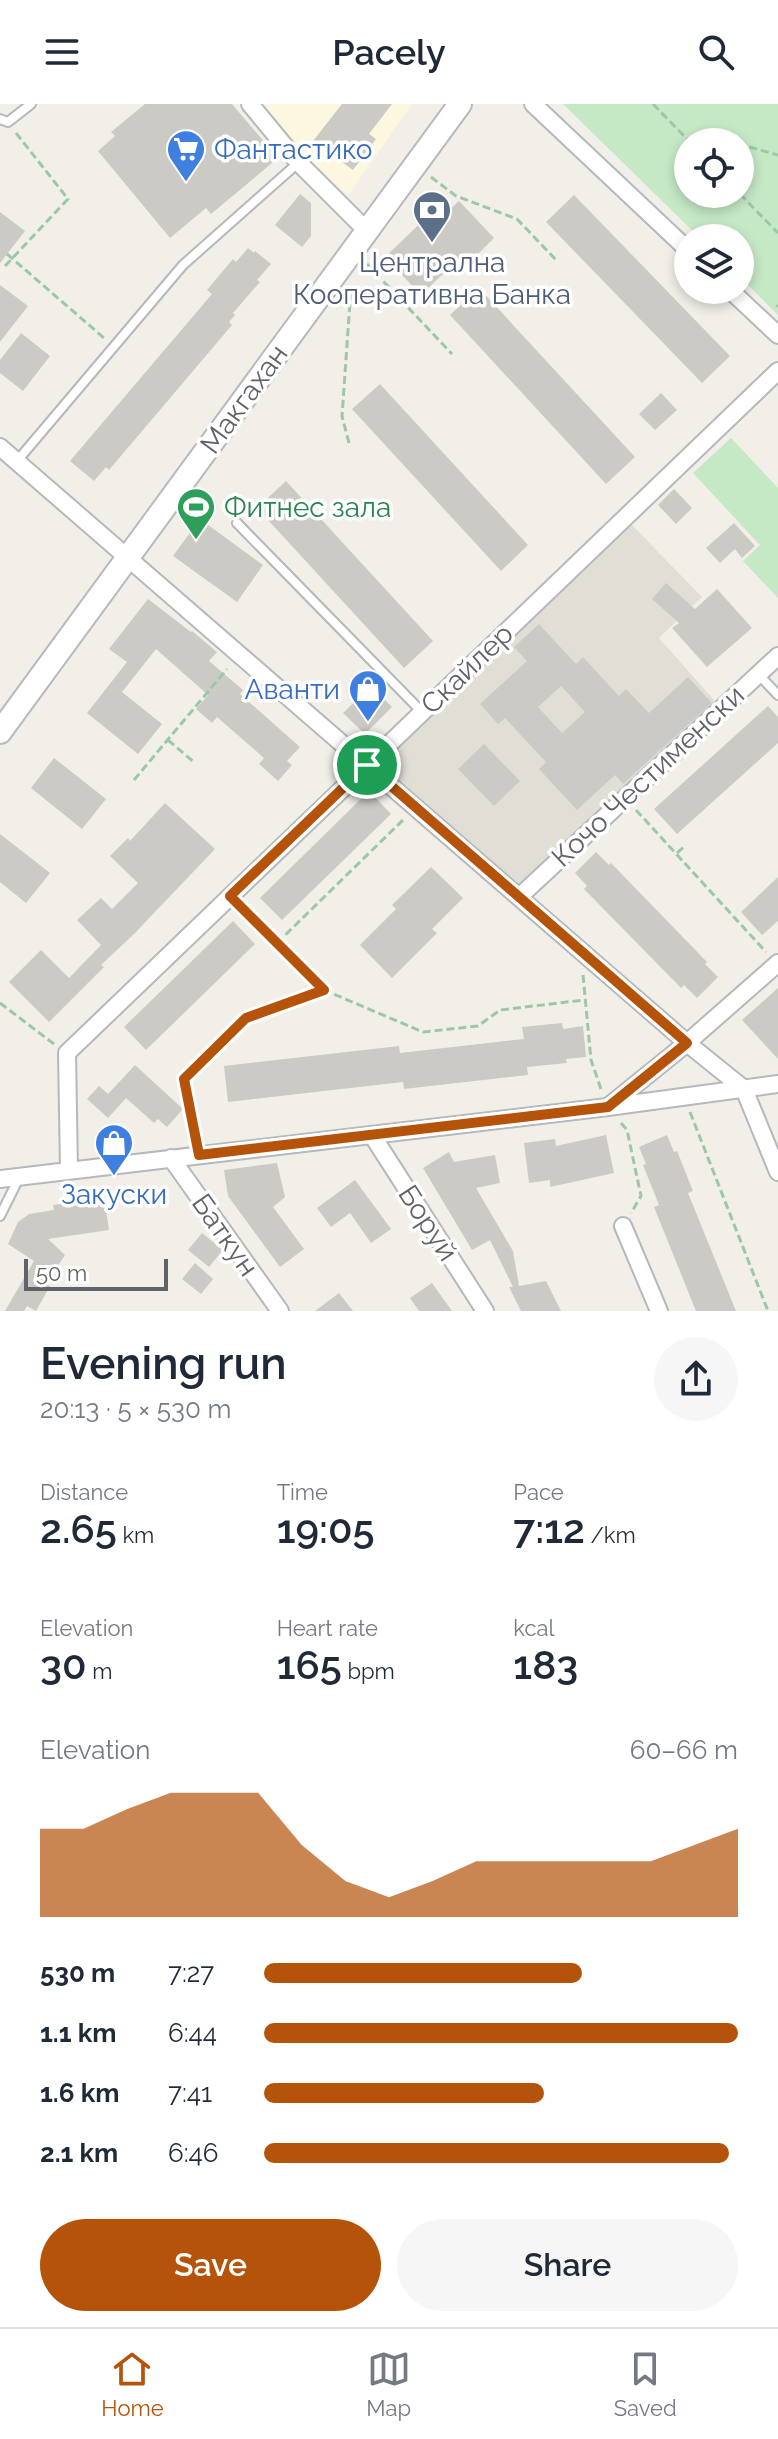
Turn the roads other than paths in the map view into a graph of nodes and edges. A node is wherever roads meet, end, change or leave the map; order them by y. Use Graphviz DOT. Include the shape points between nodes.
graph roads {
  1 [pos="31,104"];
  2 [pos="250,104"];
  3 [pos="460,104"];
  4 [pos="533,104"];
  5 [pos="4,120"];
  6 [pos="298,162"];
  7 [pos="674,237"];
  8 [pos="360,240"];
  9 [pos="745,304"];
  10 [pos="778,335"];
  11 [pos="778,371"];
  12 [pos="0,447"];
  13 [pos="16,461"];
  14 [pos="237,523"];
  15 [pos="127,558"];
  16 [pos="778,656"];
  17 [pos="758,674"];
  18 [pos="778,695"];
  19 [pos="422,712"];
  20 [pos="0,732"];
  21 [pos="367,765"];
  22 [pos="519,897"];
  23 [pos="777,963"];
  24 [pos="687,1043"];
  25 [pos="778,1084"];
  26 [pos="744,1089"];
  27 [pos="608,1107"];
  28 [pos="372,1135"];
  29 [pos="171,1158"];
  30 [pos="69,1170"];
  31 [pos="778,1172"];
  32 [pos="20,1176"];
  33 [pos="0,1179"];
  34 [pos="0,1216"];
  35 [pos="623,1226"];
  36 [pos="280,1311"];
  37 [pos="485,1311"];
  38 [pos="659,1311"];
  1 -- 5 [label="lane"];
  2 -- 6 [label="street"];
  3 -- 8 [label="street, Макгахан"];
  4 -- 7 [label="street"];
  6 -- 8 [label="street"];
  6 -- 13 [label="lane" via="183,265"];
  8 -- 15 [label="street, Макгахан"];
  9 -- 10 [label="street"];
  11 -- 19 [label="street, Скайлер"];
  12 -- 13 [label="street"];
  13 -- 15 [label="street"];
  14 -- 19 [label="lane"];
  15 -- 20 [label="street, Макгахан"];
  15 -- 21 [label="street"];
  16 -- 17 [label="street, Кочо Честименски"];
  17 -- 18 [label="lane"];
  17 -- 22 [label="street, Кочо Честименски"];
  19 -- 21 [label="street, Скайлер"];
  21 -- 22 [label="street"];
  21 -- 30 [label="street, Скайлер" via="67,1053"];
  22 -- 24 [label="street"];
  23 -- 24 [label="street"];
  24 -- 26 [label="street"];
  24 -- 27 [label="street"];
  25 -- 26 [label="street"];
  26 -- 27 [label="street"];
  26 -- 31 [label="street"];
  27 -- 28 [label="street"];
  28 -- 29 [label="street"];
  28 -- 37 [label="street, Боруй"];
  29 -- 30 [label="street"];
  29 -- 36 [label="street, Баткун"];
  30 -- 32 [label="street"];
  32 -- 33 [label="street"];
  32 -- 34 [label="lane"];
  35 -- 38 [label="street"];
}
